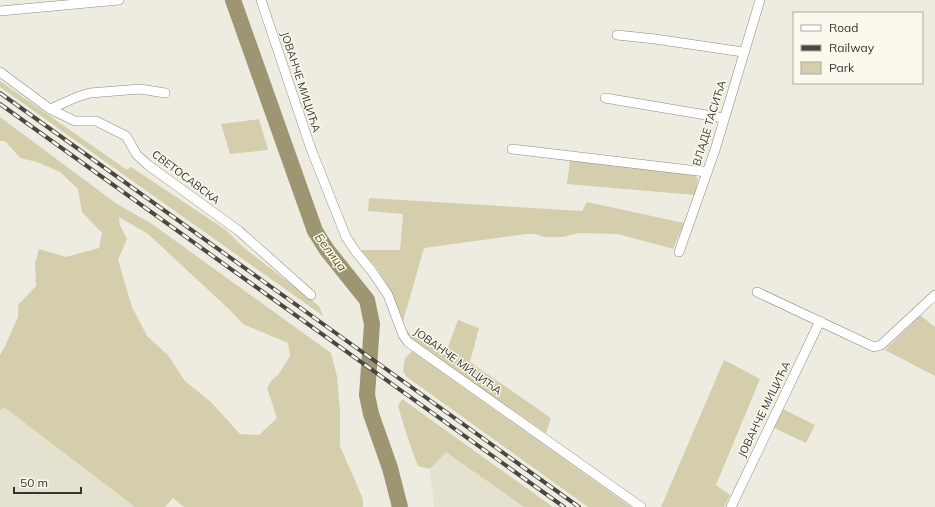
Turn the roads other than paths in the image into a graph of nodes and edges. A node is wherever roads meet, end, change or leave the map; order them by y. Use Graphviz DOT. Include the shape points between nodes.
graph roads {
  1 [pos="119,0"];
  2 [pos="261,0"];
  3 [pos="760,0"];
  4 [pos="0,11"];
  5 [pos="617,35"];
  6 [pos="743,52"];
  7 [pos="0,72"];
  8 [pos="165,93"];
  9 [pos="605,98"];
  10 [pos="50,109"];
  11 [pos="724,118"];
  12 [pos="512,149"];
  13 [pos="706,172"];
  14 [pos="679,252"];
  15 [pos="757,292"];
  16 [pos="311,295"];
  17 [pos="935,295"];
  18 [pos="820,321"];
  19 [pos="641,507"];
  20 [pos="731,507"];
  1 -- 4 [label="street"];
  2 -- 19 [label="street, ЈОВАНЧЕ МИЦИЋА" via="310,149 346,237 388,295 408,342"];
  3 -- 6 [label="street, ВЛАДЕ ТАСИЋА"];
  5 -- 6 [label="street"];
  6 -- 11 [label="street, ВЛАДЕ ТАСИЋА"];
  7 -- 10 [label="street, СВЕТОСАВСКА"];
  8 -- 10 [label="street" via="140,89 90,93"];
  9 -- 11 [label="street"];
  10 -- 16 [label="street, СВЕТОСАВСКА" via="76,120 96,121 126,136 137,155 148,165 239,231"];
  11 -- 13 [label="street, ВЛАДЕ ТАСИЋА"];
  12 -- 13 [label="street"];
  13 -- 14 [label="street, ВЛАДЕ ТАСИЋА"];
  15 -- 18 [label="street"];
  17 -- 18 [label="street" via="881,345 874,347"];
  18 -- 20 [label="street, ЈОВАНЧЕ МИЦИЋА"];
}
